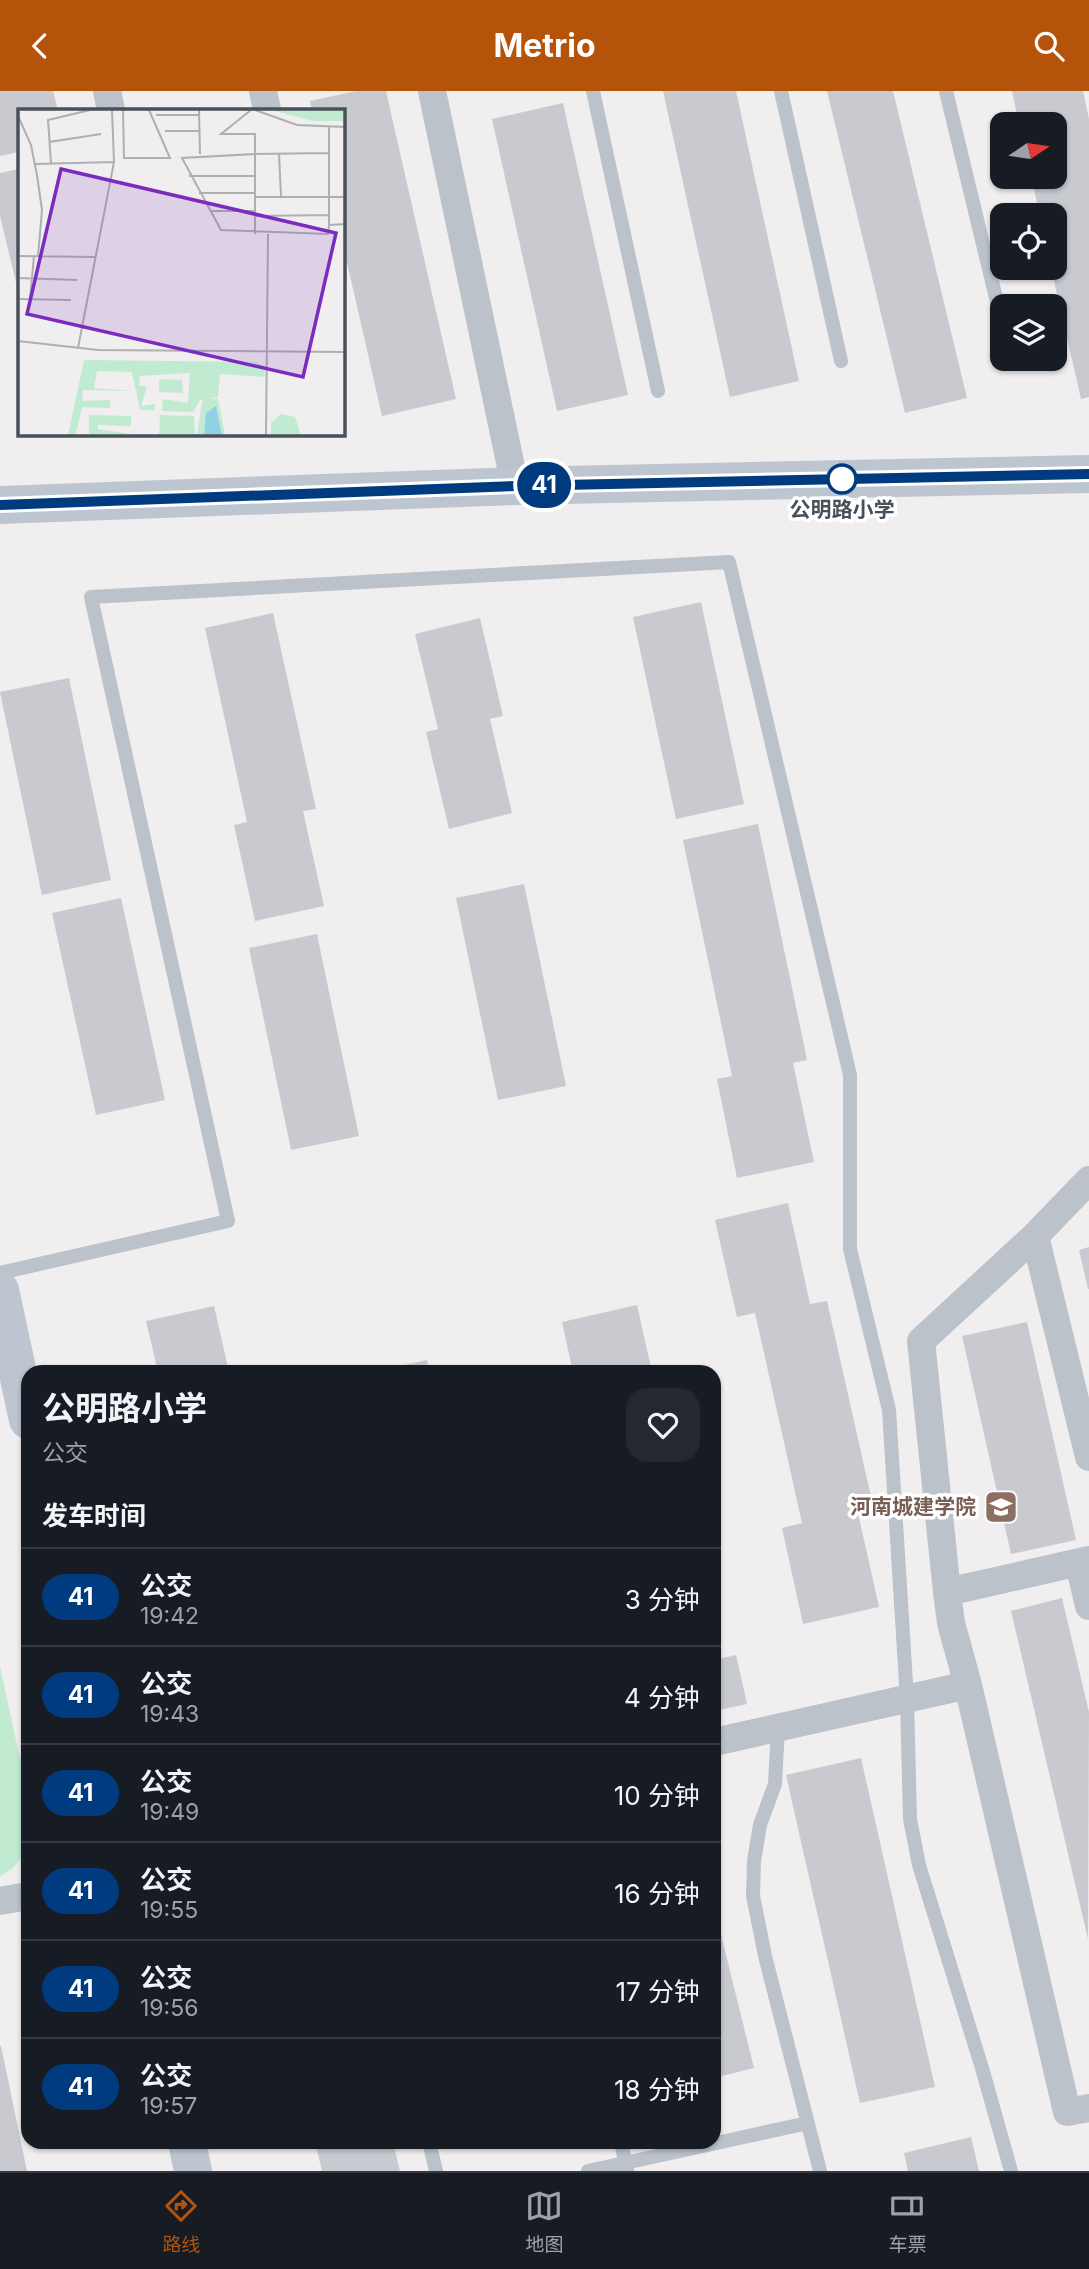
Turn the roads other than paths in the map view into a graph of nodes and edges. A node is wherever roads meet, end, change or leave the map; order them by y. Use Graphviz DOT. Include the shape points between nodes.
graph roads {
  1 [pos="107,91"];
  2 [pos="263,91"];
  3 [pos="432,91"];
  4 [pos="593,91"];
  5 [pos="781,91"];
  6 [pos="946,91"];
  7 [pos="111,109"];
  8 [pos="267,109"];
  9 [pos="995,294"];
  10 [pos="841,361"];
  11 [pos="658,391"];
  12 [pos="1089,474"];
  13 [pos="515,486"];
  14 [pos="0,505"];
  15 [pos="1089,1180"];
  16 [pos="1035,1236"];
  17 [pos="0,1273"];
  18 [pos="0,1290"];
  19 [pos="21,1388"];
  20 [pos="1089,1457"];
  21 [pos="1084,1562"];
  22 [pos="947,1592"];
  23 [pos="1089,1606"];
  24 [pos="968,1685"];
  25 [pos="907,1699"];
  26 [pos="778,1728"];
  27 [pos="721,1740"];
  28 [pos="21,1897"];
  29 [pos="0,1901"];
  30 [pos="1089,2108"];
  31 [pos="808,2123"];
  32 [pos="721,2144"];
  33 [pos="188,2149"];
  34 [pos="431,2149"];
  35 [pos="623,2149"];
  36 [pos="701,2149"];
  37 [pos="627,2167"];
  38 [pos="193,2171"];
  39 [pos="436,2171"];
  40 [pos="588,2171"];
  41 [pos="820,2171"];
  42 [pos="1011,2171"];
  1 -- 7 [label="street"];
  2 -- 8 [label="street"];
  3 -- 13 [label="street"];
  4 -- 11 [label="lane"];
  5 -- 10 [label="lane"];
  6 -- 9 [label="lane"];
  12 -- 13 [label="street"];
  13 -- 14 [label="street"];
  15 -- 16 [label="street"];
  16 -- 20 [label="street"];
  16 -- 22 [label="street" via="921,1341"];
  17 -- 25 [label="lane" via="228,1221 91,597 729,562 850,1075 850,1249 889,1410"];
  18 -- 19 [label="street"];
  21 -- 22 [label="street"];
  21 -- 23 [label="street"];
  22 -- 24 [label="street"];
  24 -- 25 [label="street"];
  24 -- 30 [label="street" via="1067,2112"];
  25 -- 26 [label="street"];
  25 -- 42 [label="lane" via="910,1819 919,1865"];
  26 -- 27 [label="street"];
  26 -- 31 [label="lane" via="775,1784 760,1825 753,1896"];
  28 -- 29 [label="street"];
  31 -- 32 [label="lane"];
  31 -- 41 [label="lane"];
  33 -- 38 [label="street"];
  34 -- 39 [label="lane"];
  35 -- 37 [label="lane"];
  36 -- 37 [label="lane"];
  37 -- 40 [label="lane"];
}
